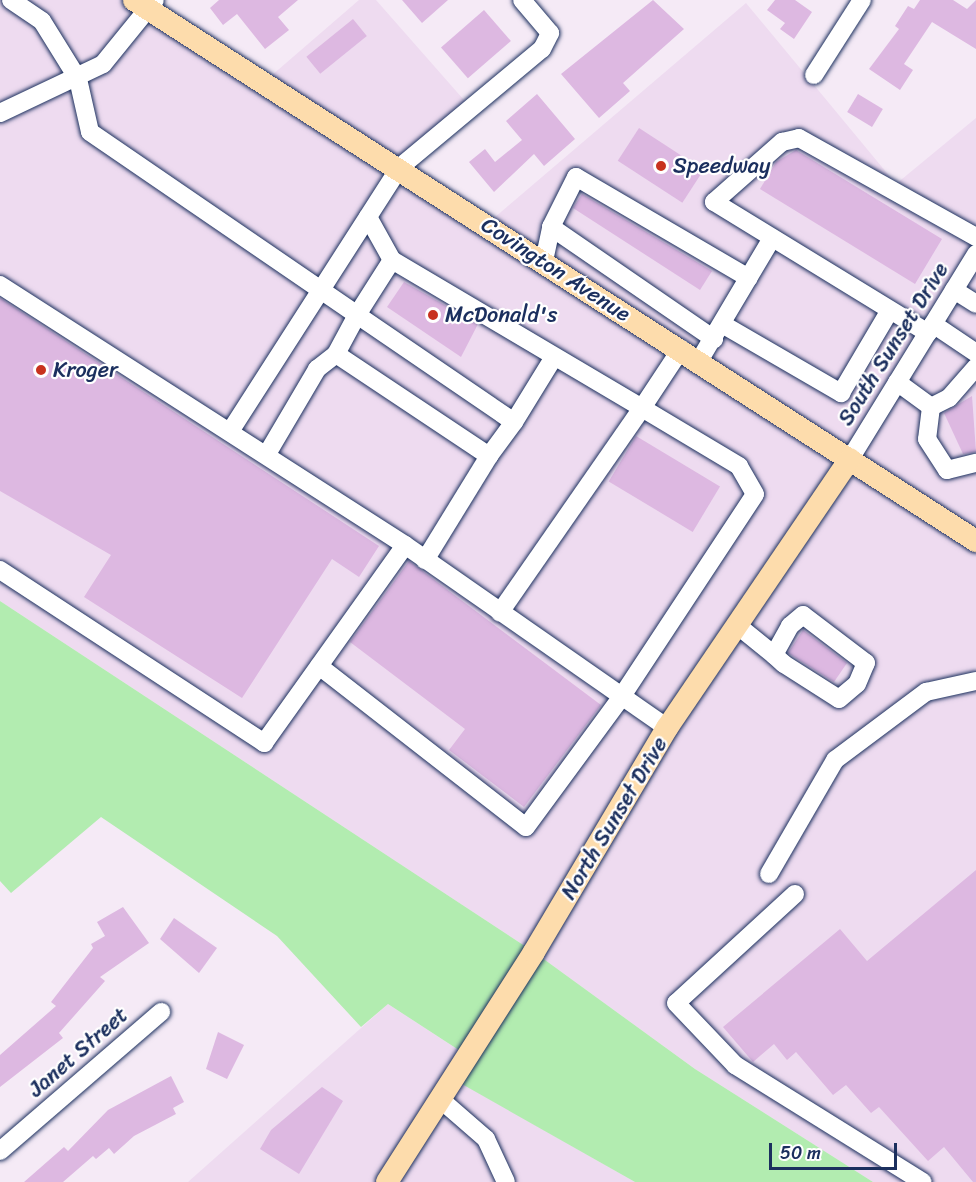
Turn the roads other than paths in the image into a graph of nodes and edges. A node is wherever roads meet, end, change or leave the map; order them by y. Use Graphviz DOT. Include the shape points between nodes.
graph roads {
  1 [pos="11,0"];
  2 [pos="522,0"];
  3 [pos="862,0"];
  4 [pos="145,3"];
  5 [pos="814,75"];
  6 [pos="78,79"];
  7 [pos="0,113"];
  8 [pos="399,168"];
  9 [pos="368,217"];
  10 [pos="551,227"];
  11 [pos="976,237"];
  12 [pos="772,238"];
  13 [pos="976,254"];
  14 [pos="392,260"];
  15 [pos="544,261"];
  16 [pos="749,278"];
  17 [pos="0,285"];
  18 [pos="321,290"];
  19 [pos="954,290"];
  20 [pos="976,304"];
  21 [pos="890,310"];
  22 [pos="357,315"];
  23 [pos="930,328"];
  24 [pos="718,332"];
  25 [pos="976,353"];
  26 [pos="336,354"];
  27 [pos="690,355"];
  28 [pos="554,357"];
  29 [pos="976,367"];
  30 [pos="897,382"];
  31 [pos="931,407"];
  32 [pos="642,408"];
  33 [pos="514,422"];
  34 [pos="231,430"];
  35 [pos="267,454"];
  36 [pos="489,456"];
  37 [pos="850,459"];
  38 [pos="976,464"];
  39 [pos="976,541"];
  40 [pos="405,545"];
  41 [pos="425,560"];
  42 [pos="0,570"];
  43 [pos="500,612"];
  44 [pos="737,625"];
  45 [pos="774,655"];
  46 [pos="319,666"];
  47 [pos="976,681"];
  48 [pos="620,699"];
  49 [pos="667,728"];
  50 [pos="769,874"];
  51 [pos="795,894"];
  52 [pos="161,1012"];
  53 [pos="440,1099"];
  54 [pos="0,1152"];
  55 [pos="387,1182"];
  56 [pos="506,1182"];
  57 [pos="923,1182"];
  1 -- 6 [label="street" via="42,21"];
  2 -- 8 [label="street" via="550,33 542,49"];
  3 -- 5 [label="street"];
  4 -- 6 [label="street" via="123,46"];
  4 -- 8 [label="main road, Covington Avenue"];
  6 -- 7 [label="street"];
  6 -- 18 [label="street" via="90,132"];
  8 -- 9 [label="street"];
  8 -- 15 [label="main road, Covington Avenue"];
  9 -- 14 [label="street"];
  9 -- 18 [label="street"];
  10 -- 15 [label="street"];
  10 -- 16 [label="street" via="576,177"];
  10 -- 24 [label="street"];
  11 -- 12 [label="street" via="799,138 782,142 714,202"];
  12 -- 16 [label="street"];
  12 -- 21 [label="street"];
  13 -- 19 [label="street, South Sunset Drive"];
  14 -- 22 [label="street"];
  14 -- 28 [label="street"];
  15 -- 27 [label="main road, Covington Avenue"];
  16 -- 24 [label="street"];
  17 -- 34 [label="street"];
  18 -- 22 [label="street"];
  18 -- 34 [label="street"];
  19 -- 20 [label="street"];
  19 -- 23 [label="street, South Sunset Drive"];
  21 -- 23 [label="street"];
  21 -- 24 [label="street" via="841,393"];
  22 -- 26 [label="street"];
  22 -- 33 [label="street"];
  23 -- 25 [label="street"];
  23 -- 30 [label="street, South Sunset Drive"];
  24 -- 27 [label="street"];
  26 -- 35 [label="street" via="317,369"];
  26 -- 36 [label="street"];
  27 -- 32 [label="street"];
  27 -- 37 [label="main road, Covington Avenue"];
  28 -- 32 [label="street"];
  28 -- 33 [label="street"];
  29 -- 31 [label="street" via="949,398"];
  30 -- 31 [label="street"];
  30 -- 37 [label="street, South Sunset Drive"];
  31 -- 38 [label="street" via="925,426 936,457 957,471"];
  32 -- 43 [label="street"];
  32 -- 48 [label="street" via="739,466 755,494"];
  33 -- 36 [label="street"];
  34 -- 35 [label="street"];
  35 -- 40 [label="street"];
  36 -- 41 [label="street"];
  37 -- 39 [label="main road, Covington Avenue"];
  37 -- 44 [label="main road, North Sunset Drive"];
  40 -- 41 [label="street"];
  40 -- 46 [label="street"];
  41 -- 43 [label="street"];
  42 -- 46 [label="street" via="264,743"];
  43 -- 48 [label="street"];
  44 -- 45 [label="street"];
  44 -- 49 [label="main road, North Sunset Drive"];
  45 -- 45 [label="street" via="803,615 866,663 857,684 839,699"];
  46 -- 48 [label="street" via="526,827"];
  47 -- 50 [label="street" via="926,692 835,760"];
  48 -- 49 [label="street"];
  49 -- 53 [label="main road, North Sunset Drive"];
  51 -- 57 [label="street" via="676,1003 735,1065"];
  52 -- 54 [label="street, Janet Street"];
  53 -- 55 [label="main road, North Sunset Drive"];
  53 -- 56 [label="street" via="486,1139"];
}
